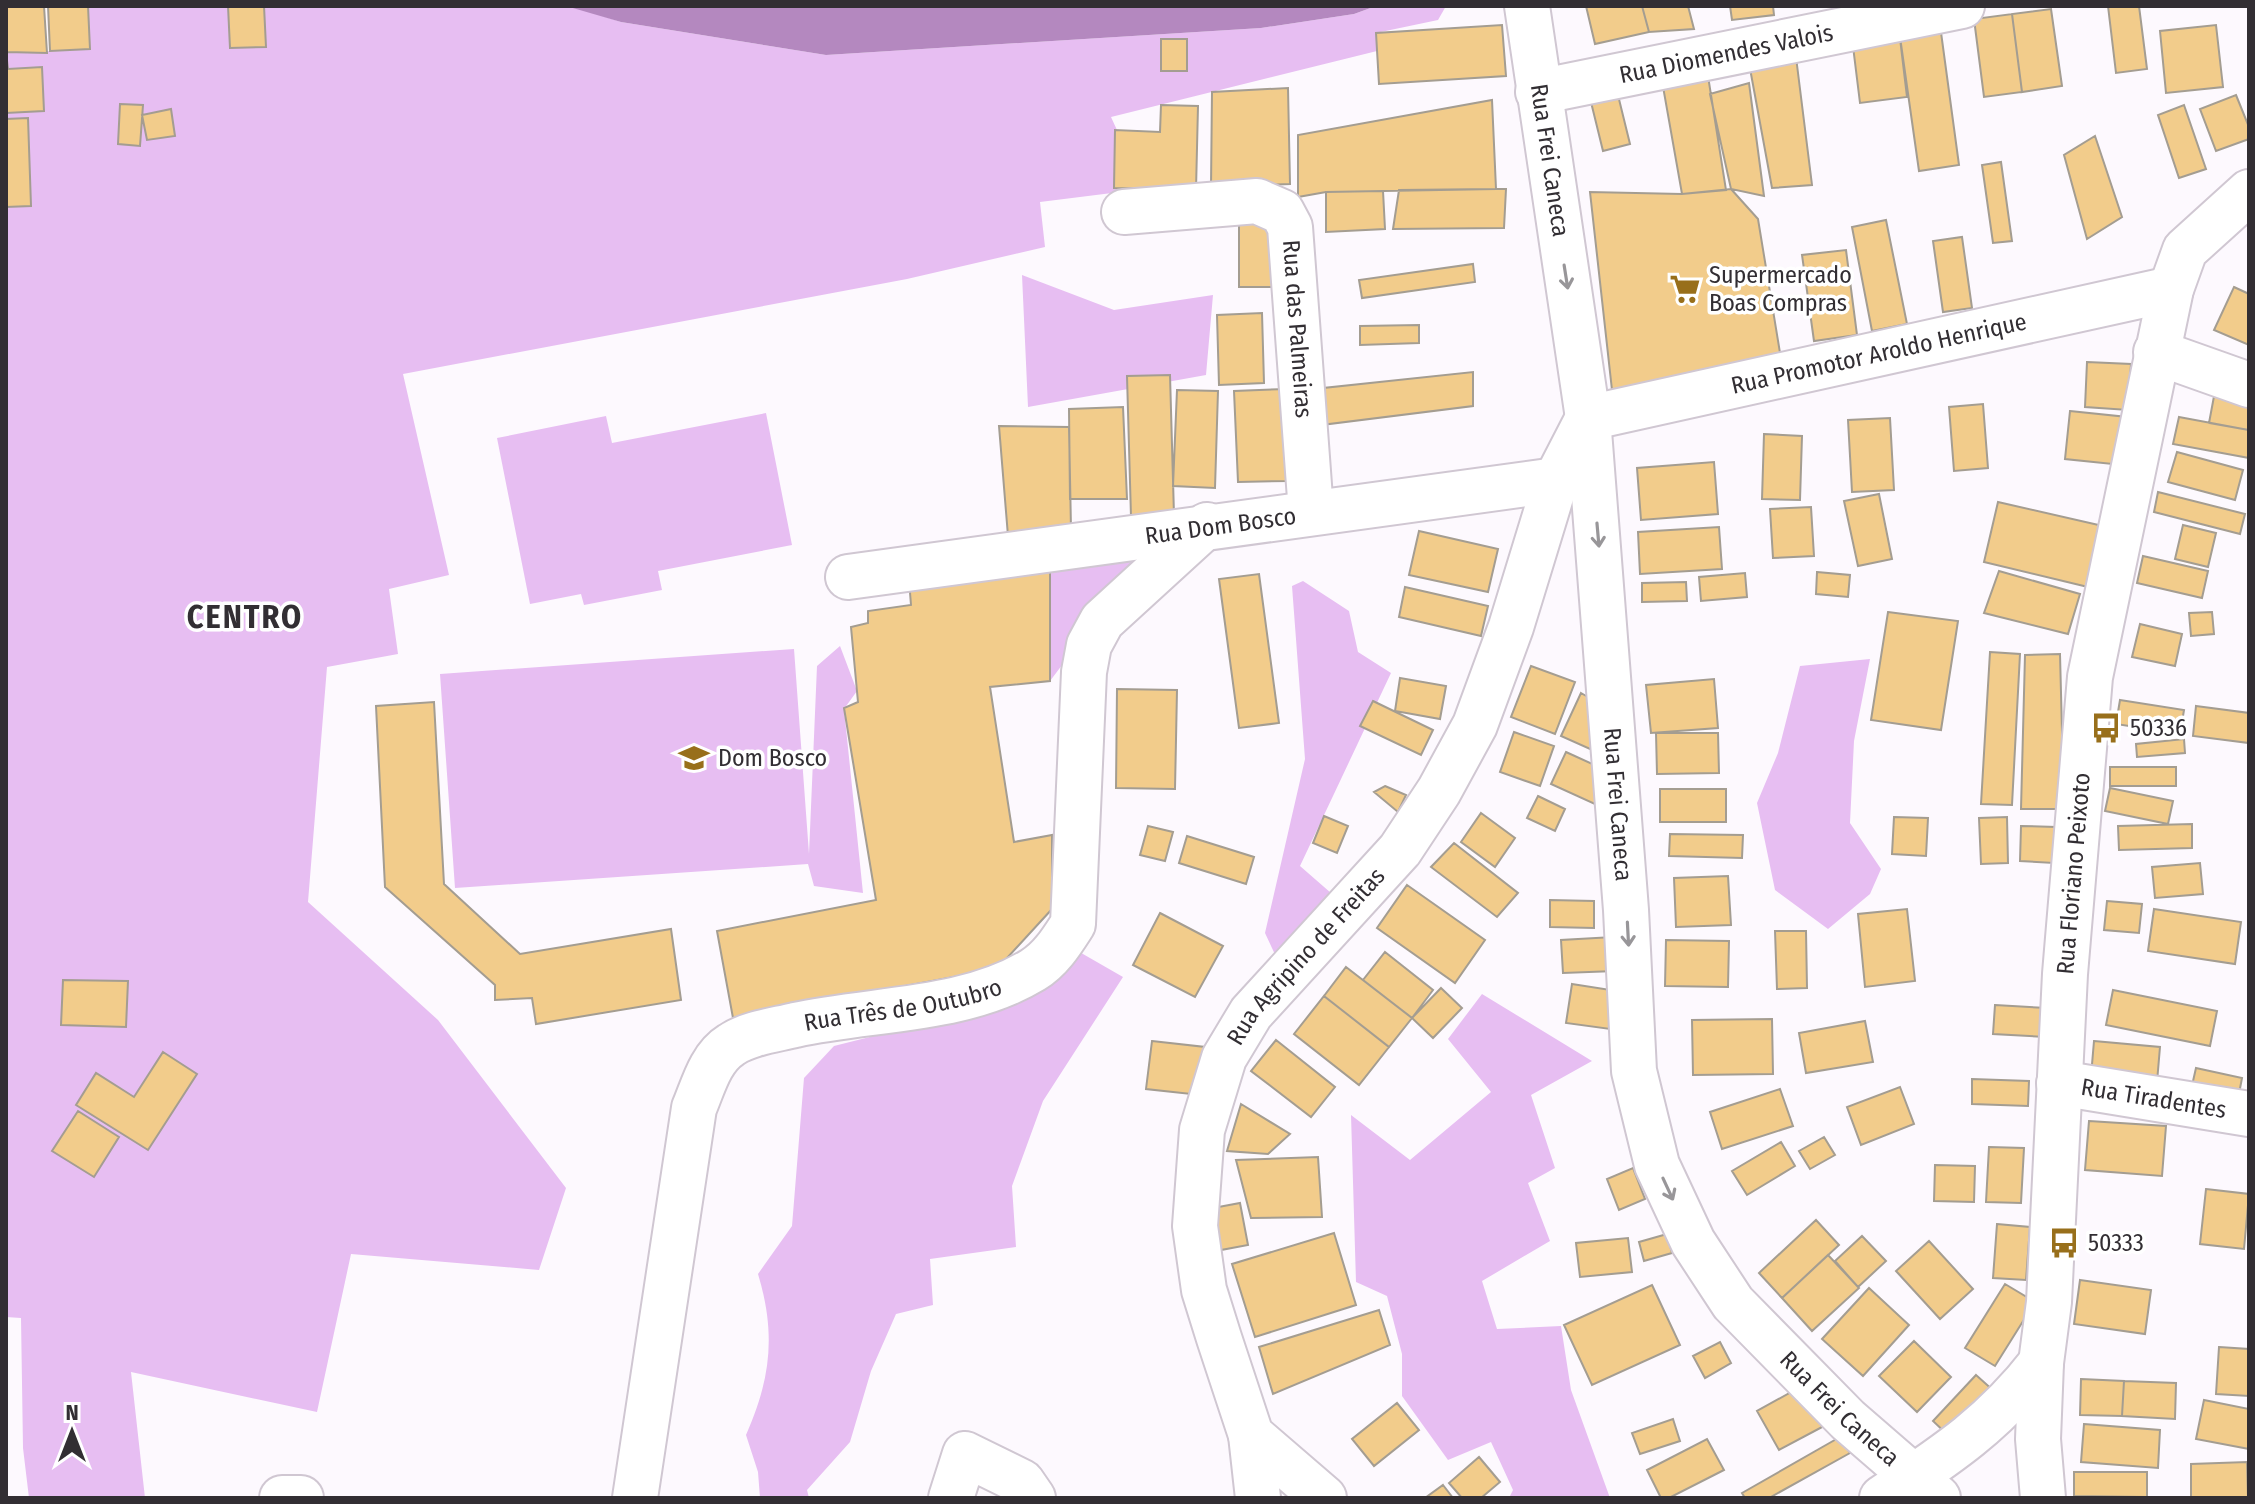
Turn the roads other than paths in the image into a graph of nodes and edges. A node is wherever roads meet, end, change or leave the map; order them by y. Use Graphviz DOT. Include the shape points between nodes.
graph roads {
  1 [pos="1527,6"];
  2 [pos="1962,6"];
  3 [pos="1538,92"];
  4 [pos="2249,192"];
  5 [pos="1124,212"];
  6 [pos="2171,289"];
  7 [pos="2156,352"];
  8 [pos="2249,385"];
  9 [pos="1588,418"];
  10 [pos="1574,474"];
  11 [pos="1311,512"];
  12 [pos="1207,525"];
  13 [pos="848,577"];
  14 [pos="2059,1083"];
  15 [pos="2249,1114"];
  16 [pos="2041,1363"];
  17 [pos="1251,1435"];
  18 [pos="1912,1490"];
  19 [pos="282,1498"];
  20 [pos="301,1498"];
  21 [pos="635,1498"];
  22 [pos="951,1498"];
  23 [pos="1033,1498"];
  24 [pos="1258,1498"];
  25 [pos="1324,1498"];
  26 [pos="2043,1498"];
  1 -- 3 [label="street, Rua Frei Caneca"];
  2 -- 3 [label="street, Rua Diomendes Valois"];
  3 -- 9 [label="street, Rua Frei Caneca, one-way"];
  4 -- 6 [label="street, Rua Floriano Peixoto" via="2185,250"];
  5 -- 11 [label="street, Rua das Palmeiras" via="1257,201 1282,212 1290,227"];
  6 -- 7 [label="street, Rua Floriano Peixoto"];
  6 -- 9 [label="street, Rua Promotor Aroldo Henrique"];
  7 -- 8 [label="street"];
  7 -- 14 [label="street, Rua Floriano Peixoto" via="2090,677"];
  9 -- 10 [label="street, Rua Frei Caneca"];
  10 -- 11 [label="street, Rua Dom Bosco"];
  10 -- 17 [label="street, Rua Agripino de Freitas" via="1480,711 1439,791 1400,850 1251,1013 1224,1058 1202,1130 1195,1226 1204,1290"];
  10 -- 18 [label="street, Rua Frei Caneca, one-way" via="1626,910 1634,1071 1657,1165 1693,1242 1733,1303"];
  11 -- 12 [label="street, Rua Dom Bosco"];
  12 -- 13 [label="street, Rua Dom Bosco"];
  12 -- 21 [label="street, Rua Três de Outubro" via="1102,621 1089,645 1073,924 1056,950 1035,969 959,998 763,1033 730,1045 711,1067 694,1108"];
  14 -- 15 [label="street, Rua Tiradentes"];
  14 -- 16 [label="street, Rua Floriano Peixoto" via="2049,1302"];
  16 -- 18 [label="street" via="2011,1402"];
  16 -- 26 [label="street, Rua Floriano Peixoto" via="2038,1439"];
  17 -- 24 [label="street, Rua Agripino de Freitas"];
  17 -- 25 [label="street"];
  19 -- 20 [label="street"];
  22 -- 23 [label="street" via="965,1454 1022,1482"];
}
